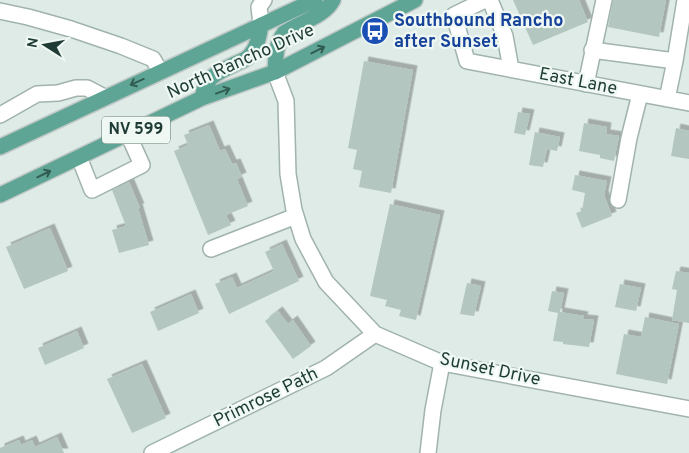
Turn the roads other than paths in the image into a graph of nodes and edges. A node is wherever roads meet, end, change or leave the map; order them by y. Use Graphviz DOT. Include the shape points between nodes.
graph roads {
  1 [pos="315,0"];
  2 [pos="333,0"];
  3 [pos="415,0"];
  4 [pos="485,0"];
  5 [pos="490,0"];
  6 [pos="604,0"];
  7 [pos="685,0"];
  8 [pos="257,2"];
  9 [pos="0,11"];
  10 [pos="261,25"];
  11 [pos="592,50"];
  12 [pos="675,61"];
  13 [pos="512,69"];
  14 [pos="160,71"];
  15 [pos="275,72"];
  16 [pos="586,84"];
  17 [pos="640,94"];
  18 [pos="104,98"];
  19 [pos="202,98"];
  20 [pos="667,99"];
  21 [pos="689,103"];
  22 [pos="0,115"];
  23 [pos="128,134"];
  24 [pos="0,147"];
  25 [pos="80,157"];
  26 [pos="0,195"];
  27 [pos="618,200"];
  28 [pos="296,216"];
  29 [pos="211,249"];
  30 [pos="375,334"];
  31 [pos="442,363"];
  32 [pos="688,407"];
  33 [pos="152,453"];
  34 [pos="428,453"];
  1 -- 10 [label="main road, North Rancho Drive / NV 599"];
  2 -- 15 [label="main road" via="325,11 284,33 277,47"];
  15 -- 3 [label="main road, North Rancho Drive / NV 599, one-way"];
  4 -- 13 [label="street, East Lane" via="454,15 467,60"];
  5 -- 13 [label="street" via="505,36"];
  6 -- 11 [label="street"];
  7 -- 12 [label="street"];
  8 -- 10 [label="street"];
  9 -- 14 [label="street" via="121,46 153,59"];
  10 -- 14 [label="main road, North Rancho Drive / NV 599"];
  10 -- 19 [label="main road" via="258,42 252,52 215,75 207,83"];
  11 -- 12 [label="street"];
  11 -- 16 [label="street"];
  12 -- 20 [label="street"];
  13 -- 16 [label="street, East Lane"];
  14 -- 18 [label="main road, North Rancho Drive / NV 599, one-way"];
  19 -- 15 [label="main road, North Rancho Drive / NV 599, one-way"];
  15 -- 28 [label="street, Sunset Drive" via="286,101 288,174"];
  16 -- 17 [label="street, East Lane"];
  17 -- 20 [label="street, East Lane"];
  17 -- 27 [label="street"];
  18 -- 22 [label="street" via="87,88 37,94"];
  18 -- 24 [label="main road, North Rancho Drive / NV 599"];
  19 -- 23 [label="main road, North Rancho Drive / NV 599"];
  20 -- 21 [label="street, East Lane"];
  23 -- 25 [label="main road, North Rancho Drive / NV 599"];
  23 -- 25 [label="street" via="142,165 92,190"];
  26 -- 25 [label="main road, North Rancho Drive / NV 599, one-way"];
  28 -- 29 [label="street"];
  28 -- 30 [label="street, Sunset Drive" via="303,239 326,282"];
  30 -- 31 [label="street, Sunset Drive"];
  30 -- 33 [label="street, Primrose Path" via="326,368"];
  31 -- 32 [label="street, Sunset Drive"];
  31 -- 34 [label="street"];
}
